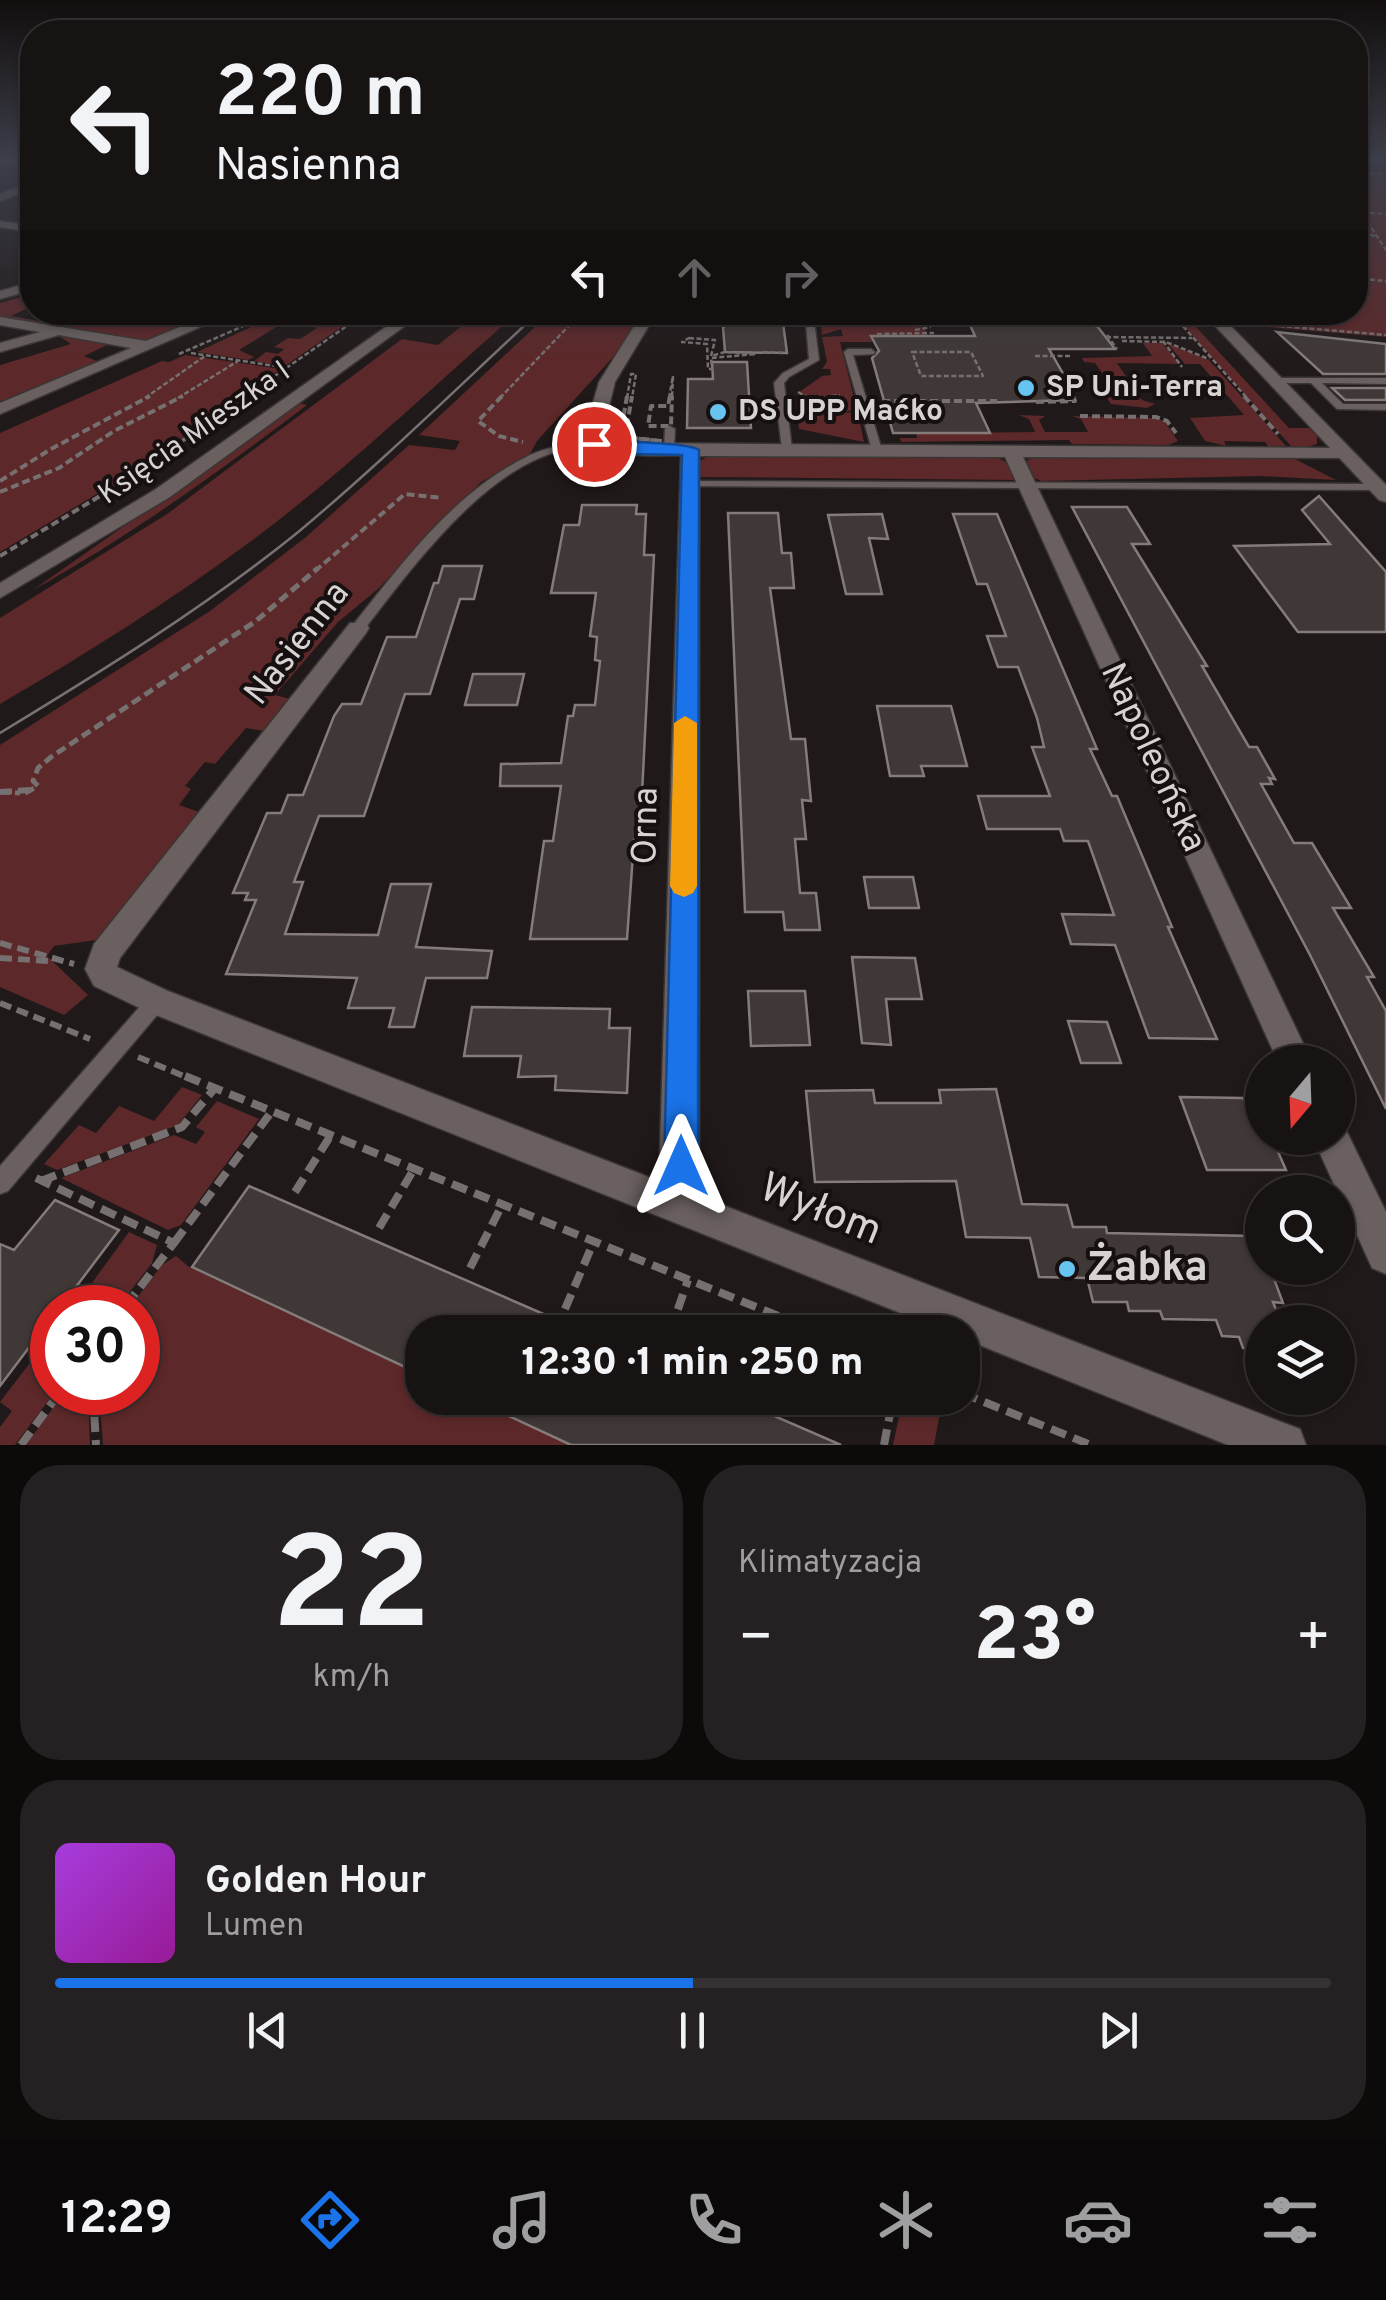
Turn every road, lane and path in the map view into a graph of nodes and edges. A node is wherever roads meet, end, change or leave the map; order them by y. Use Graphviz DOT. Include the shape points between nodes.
graph roads {
  1 [pos="1371,226"];
  2 [pos="1368,235"];
  3 [pos="1377,236"];
  4 [pos="1386,250"];
  5 [pos="24,325"];
  6 [pos="197,325"];
  7 [pos="245,325"];
  8 [pos="349,325"];
  9 [pos="371,325"];
  10 [pos="399,325"];
  11 [pos="570,325"];
  12 [pos="642,325"];
  13 [pos="810,325"];
  14 [pos="919,325"];
  15 [pos="931,325"];
  16 [pos="1181,325"];
  17 [pos="1221,325"];
  18 [pos="1268,325"];
  19 [pos="1102,328"];
  20 [pos="1153,329"];
  21 [pos="61,331"];
  22 [pos="886,334"];
  23 [pos="1386,335"];
  24 [pos="935,336"];
  25 [pos="1107,337"];
  26 [pos="1192,338"];
  27 [pos="1162,340"];
  28 [pos="686,341"];
  29 [pos="147,346"];
  30 [pos="0,348"];
  31 [pos="1117,348"];
  32 [pos="755,352"];
  33 [pos="871,352"];
  34 [pos="910,352"];
  35 [pos="1051,352"];
  36 [pos="254,355"];
  37 [pos="205,356"];
  38 [pos="1035,356"];
  39 [pos="1060,356"];
  40 [pos="1072,356"];
  41 [pos="709,357"];
  42 [pos="1212,360"];
  43 [pos="238,361"];
  44 [pos="248,362"];
  45 [pos="1182,367"];
  46 [pos="288,368"];
  47 [pos="710,370"];
  48 [pos="634,372"];
  49 [pos="1274,380"];
  50 [pos="1313,380"];
  51 [pos="1386,381"];
  52 [pos="1064,389"];
  53 [pos="795,392"];
  54 [pos="862,400"];
  55 [pos="882,400"];
  56 [pos="997,401"];
  57 [pos="1036,402"];
  58 [pos="1386,407"];
  59 [pos="0,409"];
  60 [pos="1082,415"];
  61 [pos="1282,438"];
  62 [pos="671,439"];
  63 [pos="1180,440"];
  64 [pos="608,444"];
  65 [pos="787,449"];
  66 [pos="877,450"];
  67 [pos="551,452"];
  68 [pos="1012,452"];
  69 [pos="1344,454"];
  70 [pos="0,480"];
  71 [pos="688,484"];
  72 [pos="1027,486"];
  73 [pos="0,492"];
  74 [pos="1382,492"];
  75 [pos="470,501"];
  76 [pos="0,556"];
  77 [pos="0,573"];
  78 [pos="0,592"];
  79 [pos="358,628"];
  80 [pos="0,792"];
  81 [pos="0,943"];
  82 [pos="0,958"];
  83 [pos="56,961"];
  84 [pos="102,969"];
  85 [pos="157,1001"];
  86 [pos="0,1003"];
  87 [pos="1287,1045"];
  88 [pos="124,1052"];
  89 [pos="215,1088"];
  90 [pos="272,1111"];
  91 [pos="331,1135"];
  92 [pos="1339,1155"];
  93 [pos="414,1169"];
  94 [pos="30,1174"];
  95 [pos="41,1181"];
  96 [pos="0,1183"];
  97 [pos="295,1192"];
  98 [pos="672,1202"];
  99 [pos="502,1204"];
  100 [pos="380,1228"];
  101 [pos="594,1241"];
  102 [pos="174,1242"];
  103 [pos="1386,1254"];
  104 [pos="470,1268"];
  105 [pos="688,1280"];
  106 [pos="141,1285"];
  107 [pos="565,1309"];
  108 [pos="676,1315"];
  109 [pos="774,1315"];
  110 [pos="980,1399"];
  111 [pos="44,1415"];
  112 [pos="94,1415"];
  113 [pos="890,1415"];
  114 [pos="22,1445"];
  115 [pos="96,1445"];
  116 [pos="884,1445"];
  117 [pos="1091,1445"];
  118 [pos="1284,1445"];
  1 -- 3 [label="path"];
  2 -- 3 [label="path"];
  3 -- 4 [label="path"];
  5 -- 21 [label="street"];
  6 -- 29 [label="street"];
  7 -- 37 [label="path" via="188,353"];
  8 -- 46 [label="path"];
  9 -- 77 [label="street, Księcia Mieszka I" via="188,457"];
  10 -- 78 [label="street, Księcia Mieszka I" via="163,493"];
  11 -- 67 [label="path" via="478,421 498,436"];
  12 -- 64 [label="street" via="607,382 595,428"];
  13 -- 65 [label="lane" via="814,360 779,383"];
  14 -- 22 [label="path"];
  15 -- 24 [label="path"];
  16 -- 26 [label="path"];
  17 -- 49 [label="street"];
  18 -- 23 [label="path"];
  19 -- 25 [label="path"];
  20 -- 27 [label="path"];
  21 -- 29 [label="street"];
  21 -- 30 [label="street"];
  25 -- 27 [label="path"];
  25 -- 31 [label="path"];
  26 -- 27 [label="path"];
  26 -- 42 [label="path"];
  27 -- 42 [label="path"];
  27 -- 45 [label="path"];
  28 -- 41 [label="path" via="708,341"];
  29 -- 59 [label="street"];
  32 -- 41 [label="path"];
  32 -- 47 [label="path" via="711,358"];
  32 -- 47 [label="path" via="711,356 712,339 683,340 706,344"];
  33 -- 54 [label="lane" via="848,352"];
  34 -- 34 [label="path" via="971,352 983,376 921,376"];
  35 -- 39 [label="path"];
  36 -- 44 [label="path"];
  37 -- 43 [label="path"];
  37 -- 70 [label="path" via="167,387"];
  38 -- 39 [label="path"];
  39 -- 40 [label="path"];
  41 -- 47 [label="path"];
  42 -- 61 [label="path"];
  43 -- 44 [label="path"];
  43 -- 73 [label="path" via="36,480"];
  44 -- 46 [label="path"];
  46 -- 76 [label="path" via="120,484"];
  48 -- 62 [label="path" via="622,438"];
  49 -- 50 [label="lane"];
  49 -- 69 [label="street"];
  50 -- 51 [label="lane"];
  50 -- 58 [label="lane" via="1340,407"];
  52 -- 57 [label="path" via="1076,402"];
  53 -- 54 [label="path" via="812,400"];
  54 -- 66 [label="lane"];
  55 -- 56 [label="path"];
  60 -- 63 [label="path" via="1161,418"];
  62 -- 62 [label="path" via="674,374 668,406 651,406 648,426"];
  62 -- 64 [label="street, Nasienna"];
  62 -- 65 [label="street, Nasienna"];
  62 -- 71 [label="street, Orna"];
  64 -- 67 [label="lane, Nasienna"];
  65 -- 66 [label="street, Nasienna"];
  66 -- 68 [label="street, Nasienna"];
  67 -- 75 [label="lane, Nasienna" via="488,482"];
  68 -- 69 [label="street, Nasienna"];
  68 -- 72 [label="street, Napoleońska"];
  69 -- 74 [label="street"];
  71 -- 72 [label="lane"];
  71 -- 98 [label="street, Orna" via="681,1166"];
  72 -- 74 [label="lane"];
  72 -- 87 [label="street, Napoleońska"];
  75 -- 79 [label="lane, Nasienna"];
  75 -- 80 [label="path" via="406,494 256,622 51,757 38,768 38,786"];
  79 -- 84 [label="street, Nasienna" via="105,953"];
  81 -- 83 [label="path"];
  82 -- 83 [label="path"];
  83 -- 84 [label="path"];
  84 -- 85 [label="street, Wyłom"];
  85 -- 88 [label="lane"];
  85 -- 98 [label="street, Wyłom"];
  86 -- 88 [label="path"];
  88 -- 89 [label="path"];
  88 -- 96 [label="lane"];
  89 -- 90 [label="path"];
  89 -- 95 [label="path" via="182,1127"];
  90 -- 91 [label="path"];
  90 -- 102 [label="path"];
  91 -- 93 [label="path"];
  91 -- 97 [label="path"];
  92 -- 103 [label="street"];
  93 -- 99 [label="path"];
  93 -- 100 [label="path"];
  94 -- 95 [label="path"];
  95 -- 102 [label="path"];
  98 -- 118 [label="street, Wyłom"];
  99 -- 101 [label="path"];
  99 -- 104 [label="path"];
  101 -- 105 [label="path"];
  101 -- 107 [label="path"];
  102 -- 106 [label="path"];
  105 -- 108 [label="path"];
  105 -- 109 [label="path"];
  110 -- 117 [label="path"];
  111 -- 114 [label="path"];
  112 -- 115 [label="path"];
  113 -- 116 [label="path"];
}
